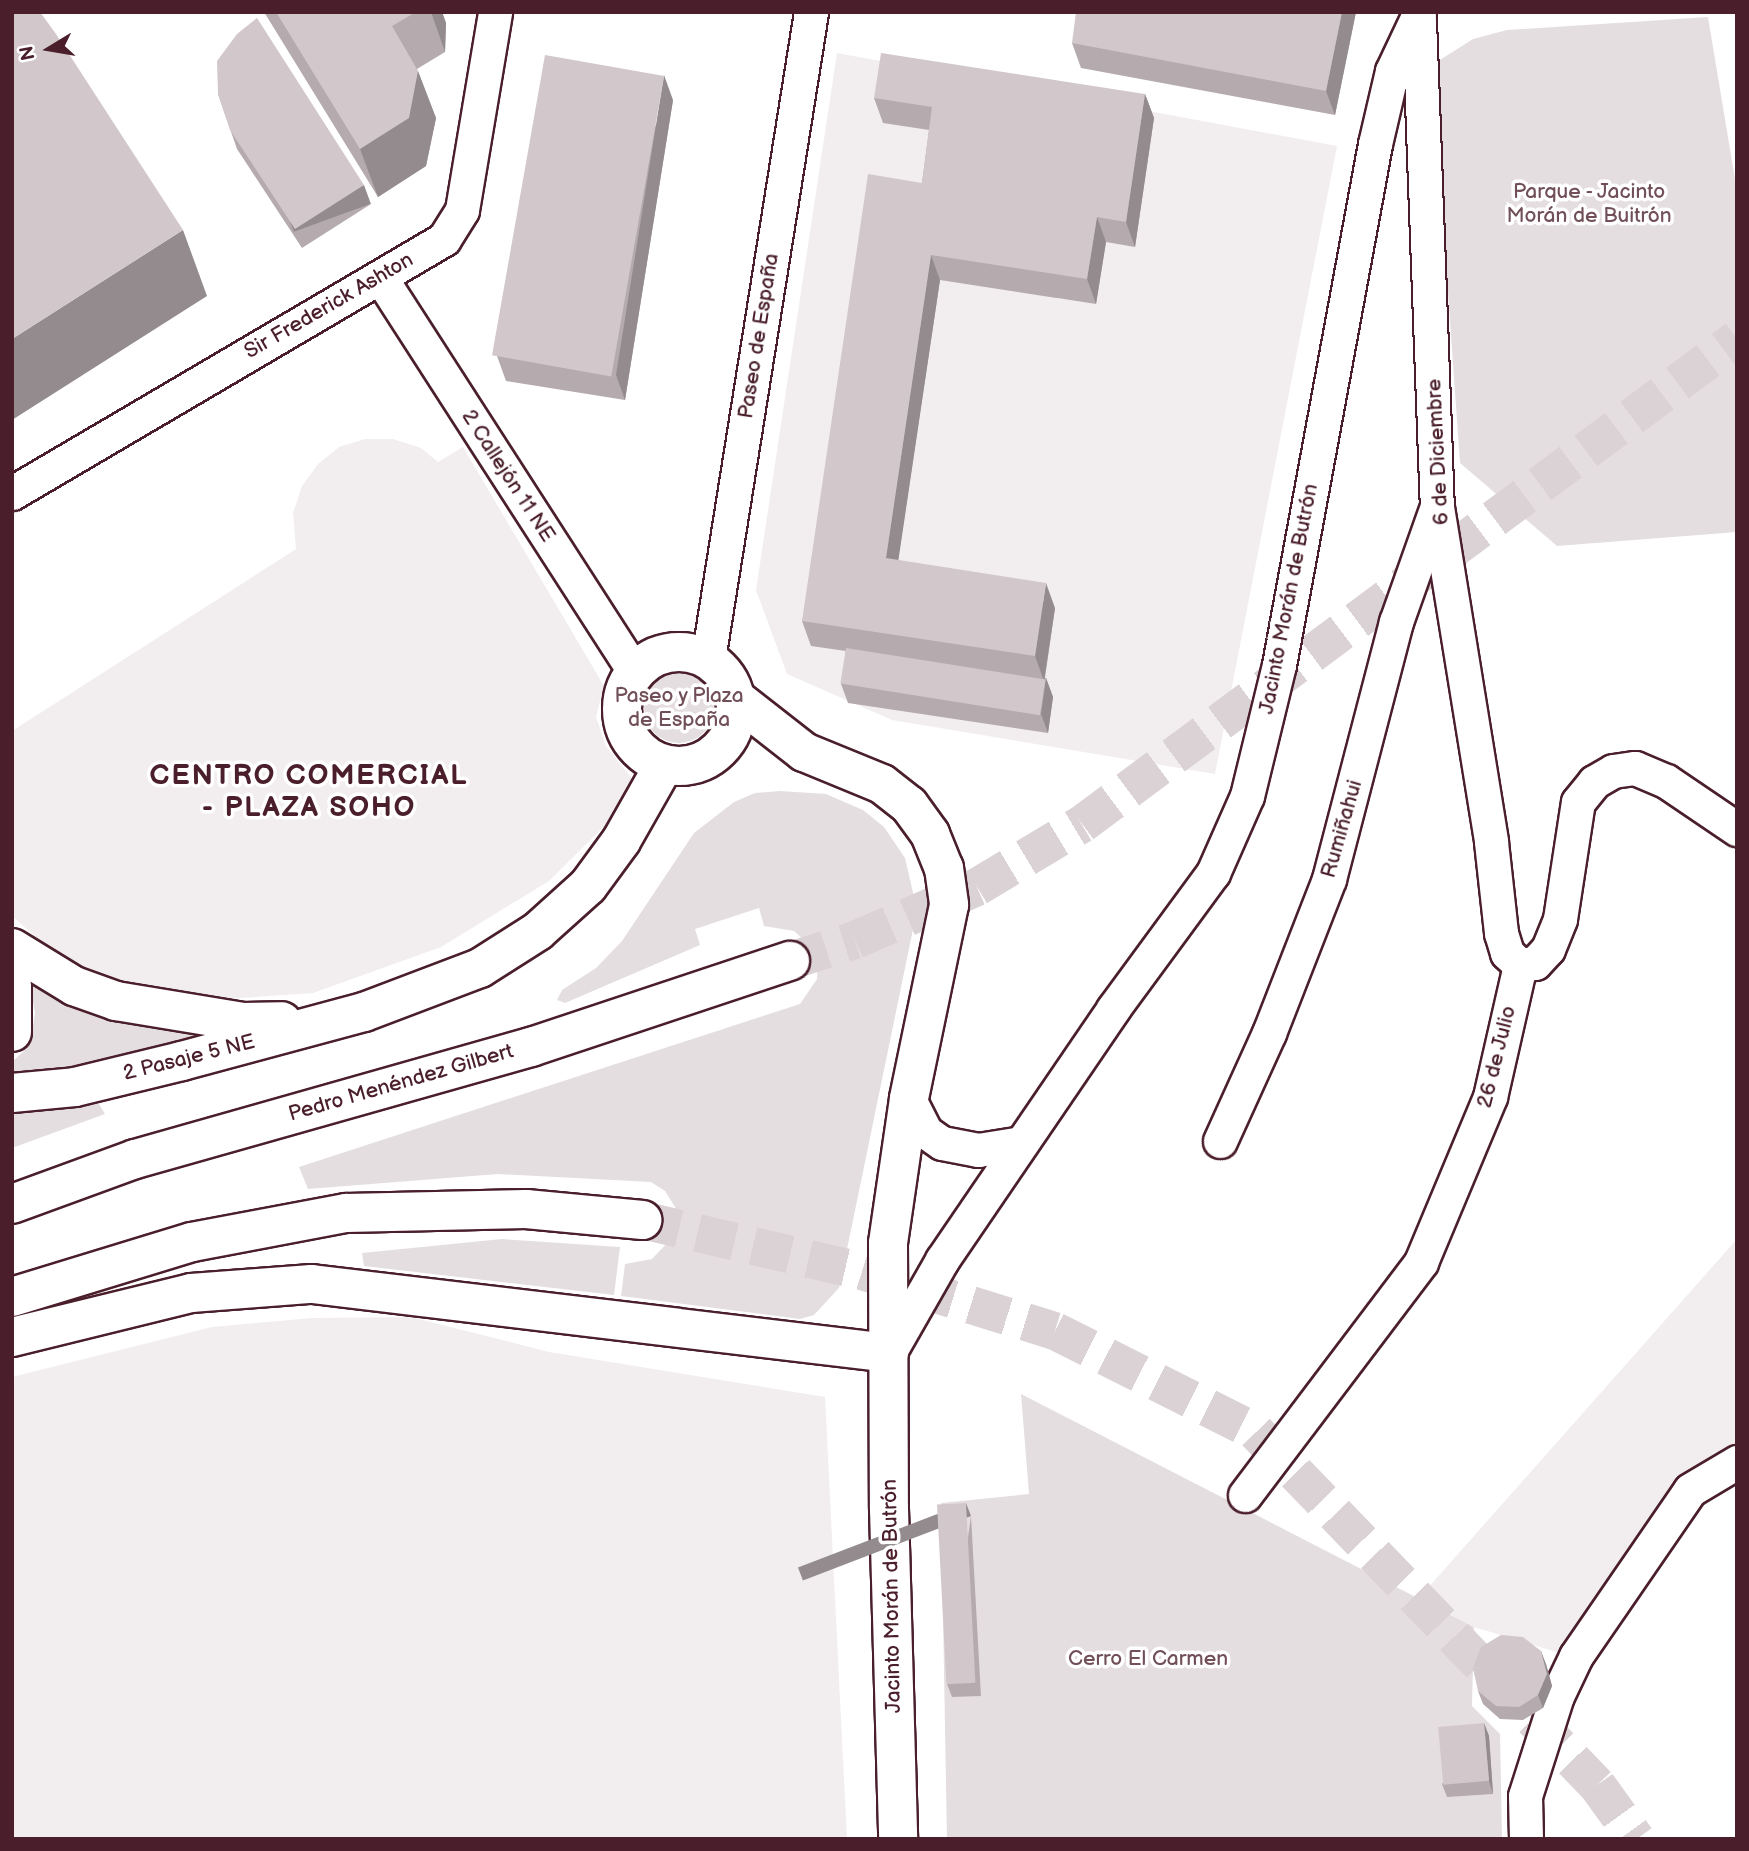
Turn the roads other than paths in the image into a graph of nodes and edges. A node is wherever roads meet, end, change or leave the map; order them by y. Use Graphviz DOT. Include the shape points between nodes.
graph roads {
  1 [pos="495,12"];
  2 [pos="811,12"];
  3 [pos="1424,13"];
  4 [pos="382,280"];
  5 [pos="12,493"];
  6 [pos="1437,507"];
  7 [pos="708,659"];
  8 [pos="635,672"];
  9 [pos="736,698"];
  10 [pos="664,765"];
  11 [pos="1737,829"];
  12 [pos="12,948"];
  13 [pos="790,961"];
  14 [pos="1520,965"];
  15 [pos="12,985"];
  16 [pos="364,1012"];
  17 [pos="12,1032"];
  18 [pos="12,1093"];
  19 [pos="909,1099"];
  20 [pos="1220,1141"];
  21 [pos="1021,1143"];
  22 [pos="12,1204"];
  23 [pos="642,1220"];
  24 [pos="12,1297"];
  25 [pos="12,1337"];
  26 [pos="889,1353"];
  27 [pos="1737,1462"];
  28 [pos="1245,1494"];
  29 [pos="898,1839"];
  30 [pos="1527,1839"];
  1 -- 4 [label="street, Sir Frederick Ashton" via="462,210 444,239"];
  2 -- 7 [label="street, Paseo de España"];
  3 -- 6 [label="street, 6 de Diciembre"];
  3 -- 21 [label="street, Jacinto Morán de Butrón" via="1392,71 1375,144 1279,665 1247,796 1213,873"];
  4 -- 5 [label="street, Sir Frederick Ashton" via="288,329"];
  4 -- 8 [label="street, 2 Callejón 11 NE"];
  6 -- 14 [label="street, 6 de Diciembre" via="1487,815 1501,933 1507,953"];
  6 -- 20 [label="street, Rumiñahui" via="1396,622 1329,879 1269,1033"];
  7 -- 8 [label="street" via="677,651 646,661"];
  7 -- 9 [label="street" via="721,670"];
  8 -- 10 [label="street" via="622,708 625,727 640,750"];
  9 -- 10 [label="street" via="736,718 718,751 683,766"];
  9 -- 19 [label="street, Jacinto Morán de Butrón" via="804,752 882,784 909,806 930,834 944,868 949,905"];
  10 -- 16 [label="street, 2 Pasaje 5 NE" via="589,886 538,931 480,968"];
  11 -- 14 [label="street" via="1666,781 1635,768 1613,771 1594,782 1578,802 1560,919 1548,950 1535,963"];
  12 -- 16 [label="street, 2 Pasaje 5 NE" via="74,986 162,1011 243,1023"];
  13 -- 22 [label="street, Pedro Menéndez Gilbert" via="531,1046 135,1159"];
  14 -- 28 [label="street, 26 de Julio" via="1490,1097 1421,1262"];
  15 -- 17 [label="street"];
  16 -- 18 [label="street, 2 Pasaje 5 NE" via="75,1087"];
  19 -- 21 [label="street" via="926,1132 942,1143 978,1150"];
  19 -- 26 [label="street, Jacinto Morán de Butrón" via="888,1243"];
  21 -- 26 [label="street, Jacinto Morán de Butrón" via="942,1260"];
  23 -- 24 [label="street" via="526,1209 346,1213 192,1242"];
  25 -- 26 [label="street" via="191,1293 312,1284"];
  26 -- 29 [label="street, Jacinto Morán de Butrón"];
  27 -- 30 [label="street" via="1690,1490 1576,1656 1557,1696 1525,1796"];
}
